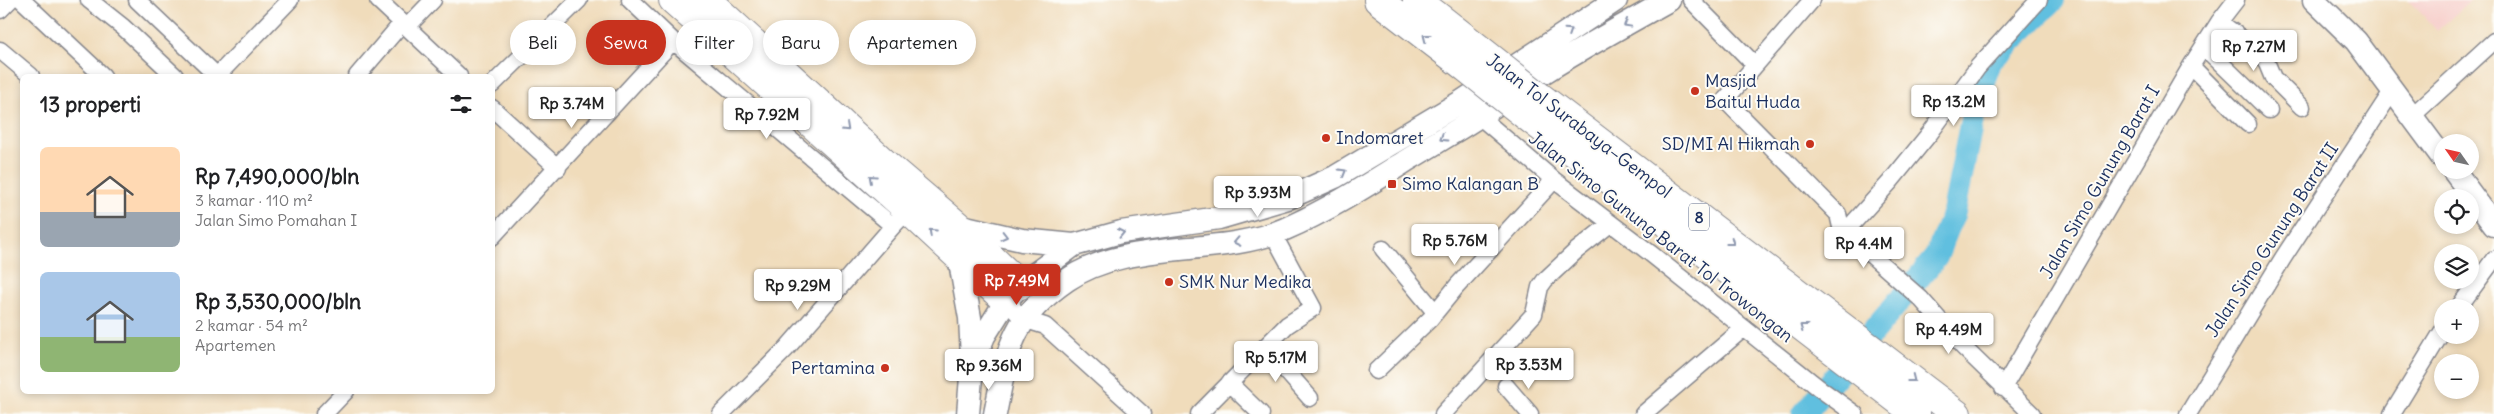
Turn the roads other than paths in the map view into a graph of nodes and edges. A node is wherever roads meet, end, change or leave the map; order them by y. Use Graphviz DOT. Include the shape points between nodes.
graph roads {
  1 [pos="10,0"];
  2 [pos="22,0"];
  3 [pos="89,0"];
  4 [pos="137,0"];
  5 [pos="290,0"];
  6 [pos="378,0"];
  7 [pos="432,0"];
  8 [pos="579,0"];
  9 [pos="630,0"];
  10 [pos="1378,0"];
  11 [pos="1417,0"];
  12 [pos="1616,0"];
  13 [pos="1669,0"];
  14 [pos="1691,0"];
  15 [pos="1812,0"];
  16 [pos="2039,0"];
  17 [pos="2236,0"];
  18 [pos="2314,0"];
  19 [pos="687,2"];
  20 [pos="0,10"];
  21 [pos="2219,22"];
  22 [pos="404,25"];
  23 [pos="673,41"];
  24 [pos="2494,41"];
  25 [pos="2204,47"];
  26 [pos="0,50"];
  27 [pos="1473,59"];
  28 [pos="1754,64"];
  29 [pos="2192,66"];
  30 [pos="29,74"];
  31 [pos="101,74"];
  32 [pos="173,74"];
  33 [pos="215,74"];
  34 [pos="219,74"];
  35 [pos="360,74"];
  36 [pos="457,74"];
  37 [pos="495,82"];
  38 [pos="2393,90"];
  39 [pos="2302,107"];
  40 [pos="2268,110"];
  41 [pos="495,111"];
  42 [pos="1479,116"];
  43 [pos="2412,116"];
  44 [pos="2248,124"];
  45 [pos="2434,146"];
  46 [pos="558,168"];
  47 [pos="2459,179"];
  48 [pos="1554,180"];
  49 [pos="908,210"];
  50 [pos="2494,223"];
  51 [pos="1610,224"];
  52 [pos="957,225"];
  53 [pos="1845,232"];
  54 [pos="495,234"];
  55 [pos="1273,234"];
  56 [pos="1074,245"];
  57 [pos="1382,249"];
  58 [pos="959,257"];
  59 [pos="2494,259"];
  60 [pos="2465,299"];
  61 [pos="1026,307"];
  62 [pos="1434,312"];
  63 [pos="1744,328"];
  64 [pos="2435,344"];
  65 [pos="1265,347"];
  66 [pos="1858,353"];
  67 [pos="972,365"];
  68 [pos="1376,370"];
  69 [pos="1229,383"];
  70 [pos="1506,386"];
  71 [pos="2003,388"];
  72 [pos="343,394"];
  73 [pos="1310,398"];
  74 [pos="324,414"];
  75 [pos="721,414"];
  76 [pos="968,414"];
  77 [pos="995,414"];
  78 [pos="1142,414"];
  79 [pos="1199,414"];
  80 [pos="1261,414"];
  81 [pos="1443,414"];
  82 [pos="1530,414"];
  83 [pos="1643,414"];
  84 [pos="1855,414"];
  85 [pos="1916,414"];
  86 [pos="1957,414"];
  87 [pos="2032,414"];
  88 [pos="2188,414"];
  89 [pos="2392,414"];
  1 -- 20 [label="street"];
  2 -- 31 [label="street"];
  3 -- 32 [label="street"];
  4 -- 33 [label="street"];
  5 -- 34 [label="street"];
  6 -- 22 [label="street"];
  7 -- 22 [label="street"];
  8 -- 37 [label="street"];
  9 -- 23 [label="street"];
  27 -- 10 [label="highway, Jalan Tol Surabaya–Gempol / 8, one-way"];
  11 -- 27 [label="highway, Jalan Tol Surabaya–Gempol / 8"];
  56 -- 12 [label="main road, one-way" via="1121,232 1219,218 1296,195 1335,177 1461,102"];
  13 -- 42 [label="main road, one-way" via="1545,71"];
  14 -- 28 [label="street"];
  15 -- 28 [label="street"];
  16 -- 53 [label="street" via="1978,67 1930,133"];
  17 -- 21 [label="street, Jalan Simo Gunung Barat I"];
  18 -- 38 [label="main road" via="2356,41"];
  19 -- 49 [label="highway"];
  21 -- 25 [label="street, Jalan Simo Gunung Barat I"];
  21 -- 39 [label="street" via="2263,54 2273,78"];
  22 -- 35 [label="street"];
  22 -- 36 [label="street"];
  23 -- 46 [label="street"];
  23 -- 49 [label="street"];
  24 -- 43 [label="street"];
  25 -- 29 [label="street, Jalan Simo Gunung Barat I"];
  25 -- 40 [label="street"];
  26 -- 30 [label="street"];
  27 -- 66 [label="highway, Jalan Tol Surabaya–Gempol / 8, bridge"];
  28 -- 53 [label="street" via="1725,100 1838,214"];
  29 -- 44 [label="street"];
  29 -- 71 [label="street, Jalan Simo Gunung Barat I"];
  38 -- 43 [label="main road"];
  38 -- 88 [label="street, Jalan Simo Gunung Barat II" via="2283,258"];
  41 -- 46 [label="street"];
  42 -- 48 [label="street, Jalan Simo Gunung Barat Tol Trowongan"];
  42 -- 55 [label="main road, one-way" via="1324,210"];
  43 -- 45 [label="main road"];
  46 -- 54 [label="street"];
  47 -- 50 [label="main road"];
  48 -- 51 [label="street, Jalan Simo Gunung Barat Tol Trowongan"];
  48 -- 62 [label="street"];
  49 -- 52 [label="highway"];
  58 -- 49 [label="highway, one-way"];
  49 -- 75 [label="street" via="786,349"];
  51 -- 63 [label="street, Jalan Simo Gunung Barat Tol Trowongan"];
  51 -- 81 [label="street" via="1545,280 1540,287 1534,314"];
  52 -- 56 [label="main road, one-way" via="1015,239"];
  52 -- 61 [label="highway"];
  53 -- 71 [label="street" via="1921,299"];
  55 -- 61 [label="main road, one-way" via="1126,257 1091,267"];
  55 -- 65 [label="street" via="1313,308 1288,325"];
  56 -- 61 [label="main road"];
  57 -- 62 [label="street"];
  58 -- 61 [label="highway"];
  58 -- 67 [label="main road" via="970,318"];
  59 -- 60 [label="street"];
  61 -- 67 [label="main road" via="984,336"];
  61 -- 77 [label="main road" via="1008,350"];
  61 -- 78 [label="street"];
  62 -- 68 [label="street"];
  63 -- 83 [label="street"];
  63 -- 84 [label="street, Jalan Simo Gunung Barat Tol Trowongan"];
  64 -- 89 [label="street"];
  65 -- 69 [label="street"];
  65 -- 73 [label="street"];
  66 -- 85 [label="highway, Jalan Tol Surabaya–Gempol / 8"];
  66 -- 86 [label="highway, Jalan Tol Surabaya–Gempol / 8, one-way"];
  67 -- 76 [label="main road"];
  69 -- 79 [label="street"];
  69 -- 80 [label="street"];
  70 -- 82 [label="street"];
  71 -- 87 [label="street"];
  72 -- 74 [label="street"];
}
